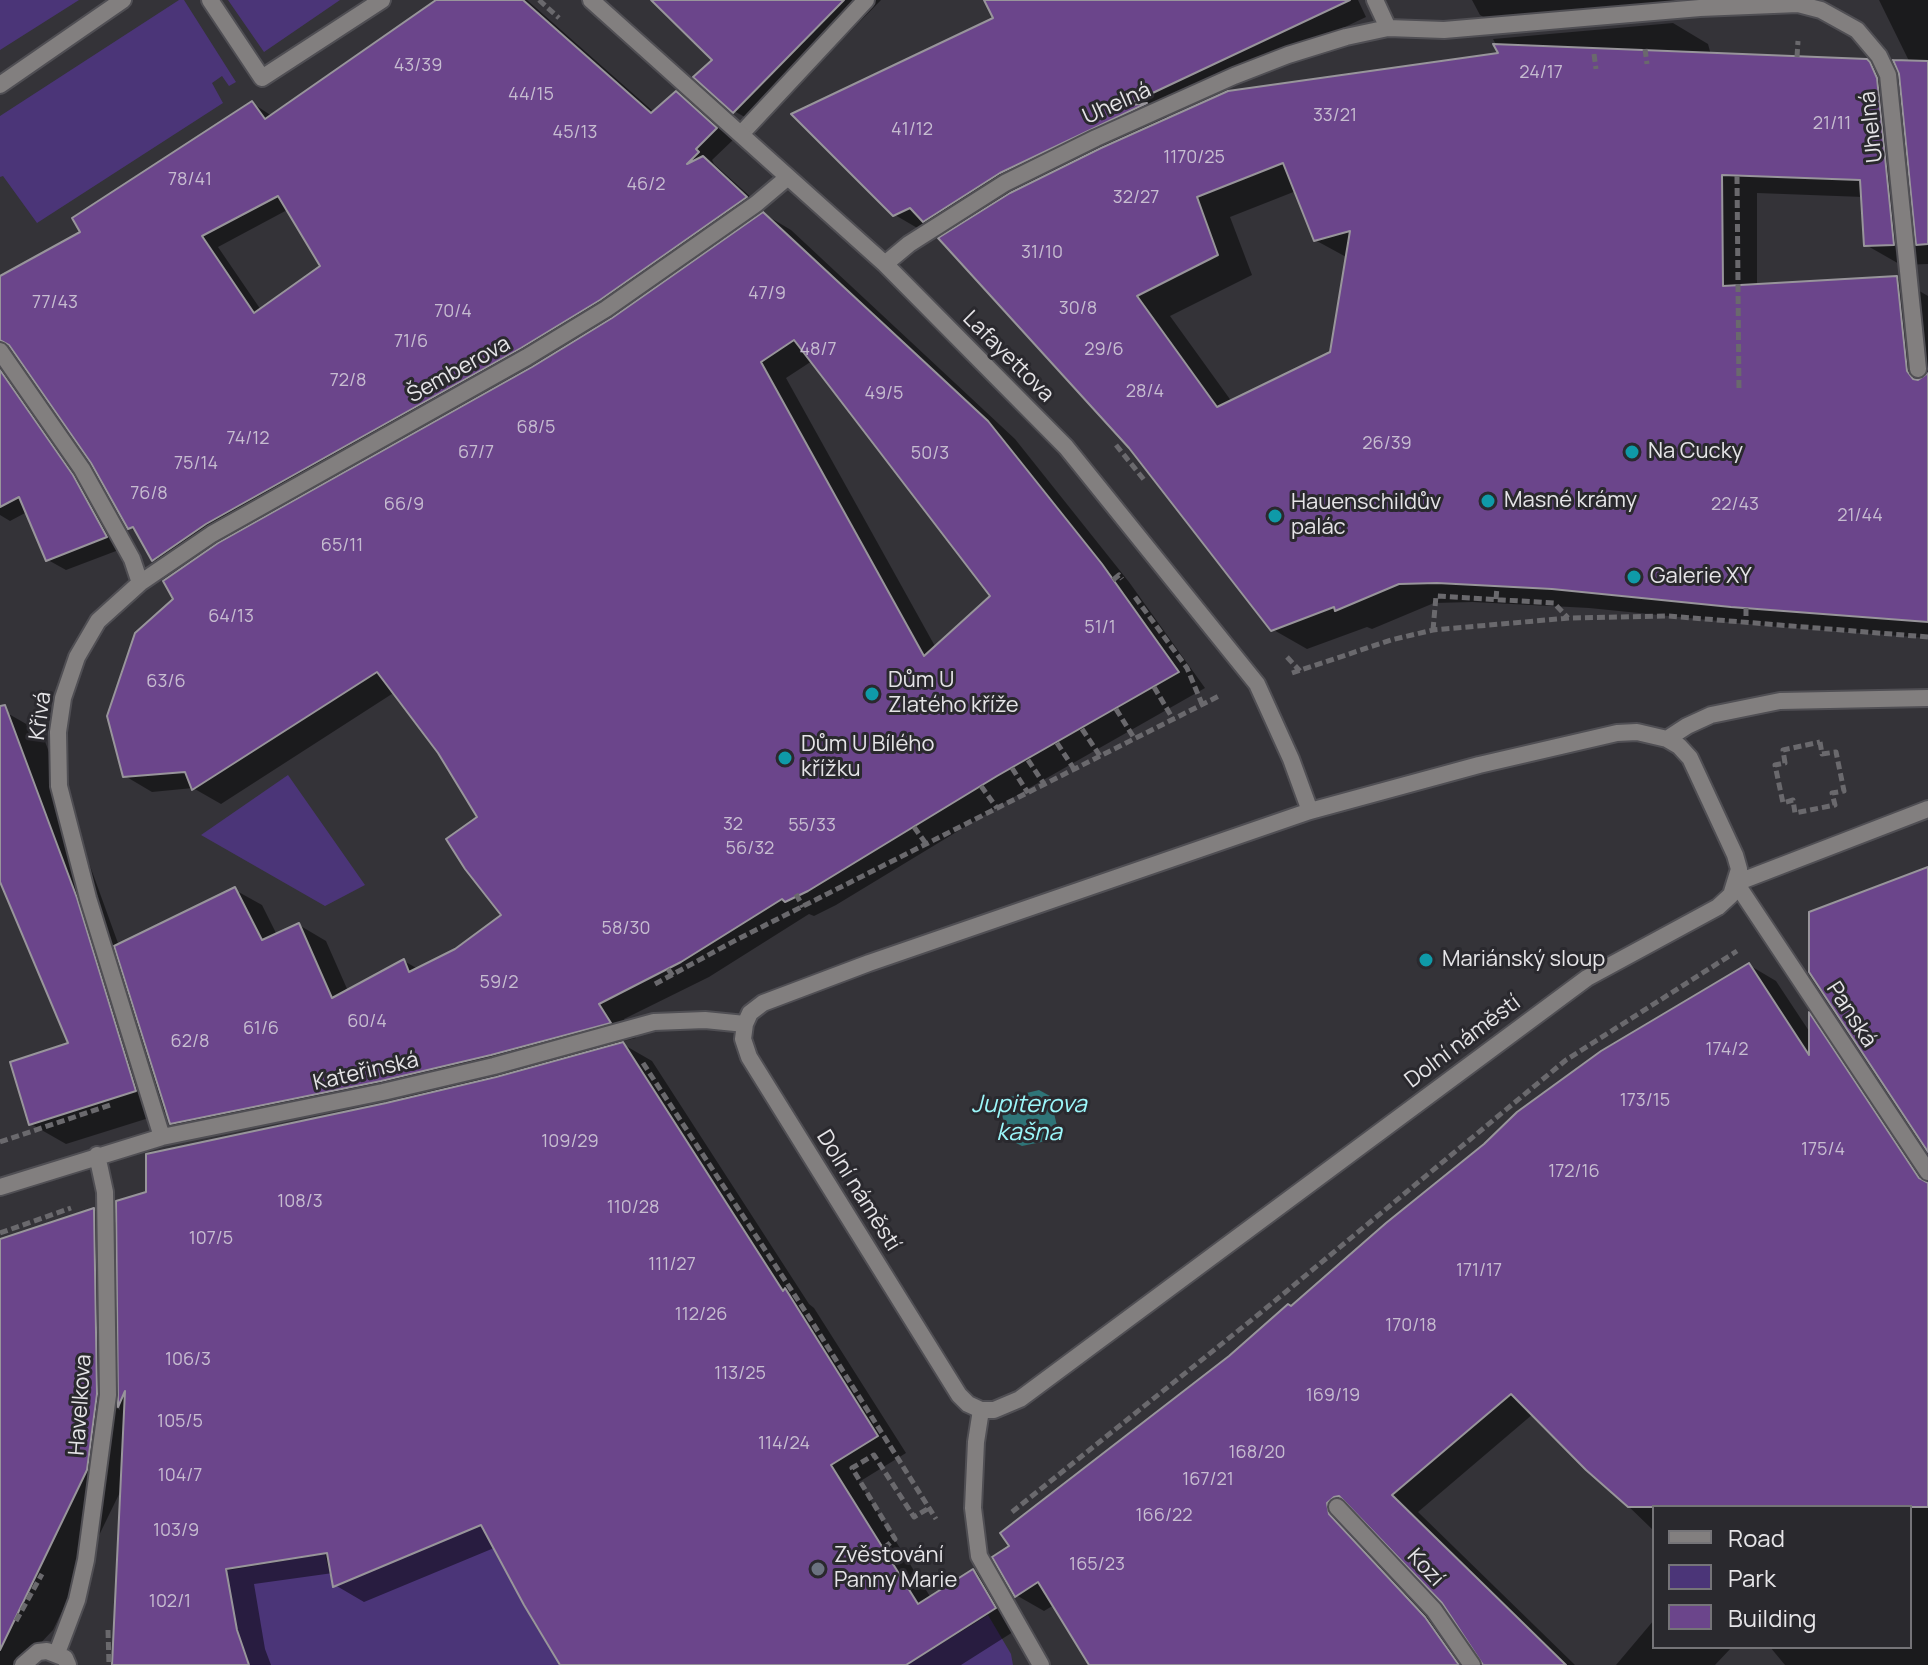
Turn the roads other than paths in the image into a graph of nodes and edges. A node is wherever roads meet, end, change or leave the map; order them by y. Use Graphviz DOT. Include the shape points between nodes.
graph roads {
  1 [pos="123,0"];
  2 [pos="210,0"];
  3 [pos="382,0"];
  4 [pos="591,0"];
  5 [pos="866,0"];
  6 [pos="1375,0"];
  7 [pos="1388,28"];
  8 [pos="0,85"];
  9 [pos="741,134"];
  10 [pos="788,177"];
  11 [pos="885,264"];
  12 [pos="0,351"];
  13 [pos="1918,369"];
  14 [pos="140,583"];
  15 [pos="1928,698"];
  16 [pos="1667,739"];
  17 [pos="1928,809"];
  18 [pos="1310,811"];
  19 [pos="1736,883"];
  20 [pos="745,1024"];
  21 [pos="162,1137"];
  22 [pos="97,1155"];
  23 [pos="1928,1172"];
  24 [pos="0,1187"];
  25 [pos="981,1410"];
  26 [pos="1337,1507"];
  27 [pos="63,1659"];
  28 [pos="23,1665"];
  29 [pos="1041,1665"];
  30 [pos="1472,1665"];
  1 -- 8 [label="street"];
  2 -- 3 [label="street" via="262,78"];
  4 -- 9 [label="street, Lafayettova"];
  5 -- 9 [label="street"];
  6 -- 7 [label="street"];
  7 -- 11 [label="street, Uhelná" via="1288,55 1096,138 1005,183"];
  7 -- 13 [label="street, Uhelná" via="1444,30 1798,4 1843,21 1879,56 1888,75"];
  9 -- 10 [label="street, Lafayettova"];
  10 -- 11 [label="street, Lafayettova"];
  10 -- 14 [label="street, Šemberova" via="606,309 212,534"];
  11 -- 18 [label="street, Lafayettova" via="1066,447 1230,648 1257,684"];
  12 -- 14 [label="street" via="82,469"];
  14 -- 21 [label="street, Křivá" via="98,621 77,657 58,732 59,786"];
  15 -- 16 [label="street" via="1780,701 1711,715"];
  16 -- 18 [label="street" via="1617,733"];
  16 -- 19 [label="street" via="1690,758 1735,855"];
  17 -- 19 [label="street, Dolní náměstí"];
  18 -- 20 [label="street" via="816,983 763,1003"];
  19 -- 23 [label="street, Panská"];
  19 -- 25 [label="street, Dolní náměstí" via="1718,907 1587,978 1020,1399"];
  20 -- 21 [label="street, Kateřinská" via="654,1022 494,1066"];
  20 -- 25 [label="street, Dolní náměstí" via="749,1057 959,1395"];
  21 -- 22 [label="street, Kateřinská"];
  22 -- 24 [label="street, Kateřinská"];
  22 -- 27 [label="street, Havelkova" via="105,1192 108,1395 86,1560"];
  25 -- 29 [label="street" via="973,1508 979,1556"];
  26 -- 30 [label="street, Kozí" via="1434,1610"];
  27 -- 28 [label="street" via="38,1652"];
}
